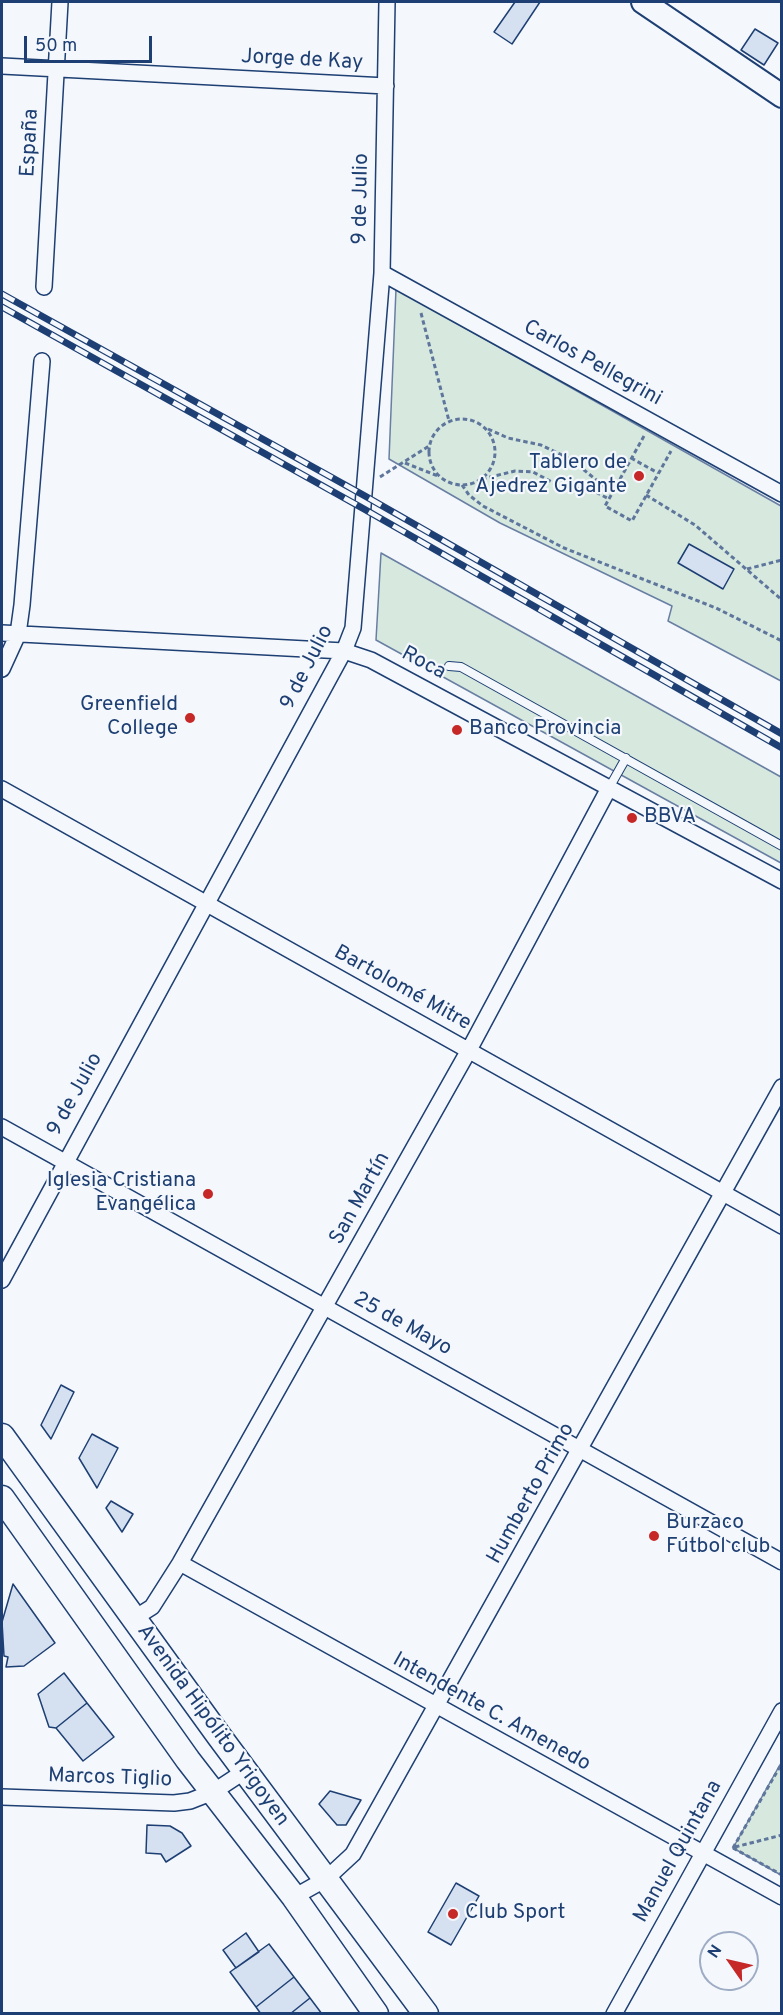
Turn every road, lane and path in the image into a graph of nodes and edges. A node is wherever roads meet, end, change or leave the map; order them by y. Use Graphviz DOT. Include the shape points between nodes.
graph roads {
  1 [pos="60,2"];
  2 [pos="387,2"];
  3 [pos="643,2"];
  4 [pos="2,66"];
  5 [pos="57,69"];
  6 [pos="386,86"];
  7 [pos="782,96"];
  8 [pos="382,273"];
  9 [pos="44,287"];
  10 [pos="415,290"];
  11 [pos="42,361"];
  12 [pos="652,421"];
  13 [pos="449,422"];
  14 [pos="484,427"];
  15 [pos="679,436"];
  16 [pos="429,446"];
  17 [pos="632,458"];
  18 [pos="404,462"];
  19 [pos="658,473"];
  20 [pos="439,477"];
  21 [pos="480,480"];
  22 [pos="462,485"];
  23 [pos="366,486"];
  24 [pos="612,493"];
  25 [pos="782,494"];
  26 [pos="646,495"];
  27 [pos="609,499"];
  28 [pos="782,560"];
  29 [pos="747,568"];
  30 [pos="782,600"];
  31 [pos="2,633"];
  32 [pos="18,634"];
  33 [pos="782,641"];
  34 [pos="344,651"];
  35 [pos="449,666"];
  36 [pos="2,669"];
  37 [pos="626,758"];
  38 [pos="609,788"];
  39 [pos="2,789"];
  40 [pos="782,846"];
  41 [pos="782,881"];
  42 [pos="205,903"];
  43 [pos="469,1050"];
  44 [pos="782,1087"];
  45 [pos="2,1127"];
  46 [pos="63,1162"];
  47 [pos="723,1193"];
  48 [pos="782,1226"];
  49 [pos="2,1280"];
  50 [pos="325,1306"];
  51 [pos="2,1436"];
  52 [pos="581,1449"];
  53 [pos="2,1498"];
  54 [pos="11,1524"];
  55 [pos="782,1562"];
  56 [pos="180,1563"];
  57 [pos="134,1619"];
  58 [pos="437,1708"];
  59 [pos="782,1711"];
  60 [pos="782,1763"];
  61 [pos="245,1771"];
  62 [pos="213,1792"];
  63 [pos="2,1797"];
  64 [pos="782,1835"];
  65 [pos="734,1848"];
  66 [pos="702,1852"];
  67 [pos="782,1875"];
  68 [pos="326,1879"];
  69 [pos="294,1897"];
  70 [pos="782,1897"];
  71 [pos="376,2013"];
  72 [pos="426,2013"];
  73 [pos="615,2013"];
  1 -- 5 [label="street, España"];
  2 -- 6 [label="street, 9 de Julio"];
  3 -- 7 [label="main road"];
  4 -- 5 [label="street, Jorge de Kay"];
  5 -- 6 [label="street, Jorge de Kay"];
  5 -- 9 [label="street, España"];
  6 -- 8 [label="street, 9 de Julio"];
  8 -- 10 [label="street, Carlos Pellegrini"];
  8 -- 23 [label="street, 9 de Julio"];
  10 -- 12 [label="street, Carlos Pellegrini"];
  10 -- 13 [label="path"];
  11 -- 32 [label="street"];
  12 -- 15 [label="street, Carlos Pellegrini"];
  12 -- 17 [label="path"];
  13 -- 14 [label="path" via="470,420"];
  13 -- 16 [label="path" via="433,436"];
  14 -- 21 [label="path" via="495,452 494,463"];
  14 -- 24 [label="path" via="508,438 541,445 572,460"];
  15 -- 19 [label="path"];
  15 -- 25 [label="street, Carlos Pellegrini"];
  16 -- 18 [label="path"];
  16 -- 20 [label="path"];
  17 -- 19 [label="path"];
  17 -- 24 [label="path"];
  18 -- 20 [label="path"];
  18 -- 23 [label="path"];
  19 -- 26 [label="path"];
  20 -- 22 [label="path"];
  21 -- 22 [label="path"];
  21 -- 27 [label="path" via="515,471 533,472 563,488 590,489"];
  22 -- 33 [label="path" via="483,506 564,548 716,608"];
  23 -- 34 [label="street, 9 de Julio" via="353,628"];
  24 -- 27 [label="path"];
  26 -- 27 [label="path" via="632,521 605,506"];
  26 -- 29 [label="path" via="695,525"];
  28 -- 29 [label="path"];
  29 -- 30 [label="path"];
  31 -- 32 [label="street, Roca"];
  32 -- 34 [label="street, Roca"];
  32 -- 36 [label="street"];
  34 -- 38 [label="street, Roca" via="371,660"];
  34 -- 42 [label="street, 9 de Julio"];
  35 -- 37 [label="lane" via="460,667"];
  37 -- 38 [label="lane"];
  37 -- 40 [label="lane"];
  38 -- 41 [label="street, Roca"];
  38 -- 43 [label="street, San Martín"];
  39 -- 42 [label="street, Bartolomé Mitre"];
  42 -- 43 [label="street, Bartolomé Mitre"];
  42 -- 46 [label="street, 9 de Julio"];
  43 -- 47 [label="street, Bartolomé Mitre"];
  43 -- 50 [label="street, San Martín"];
  44 -- 47 [label="street, Humberto Primo"];
  45 -- 46 [label="street, 25 de Mayo"];
  46 -- 49 [label="street, 9 de Julio"];
  46 -- 50 [label="street, 25 de Mayo"];
  47 -- 48 [label="street, Bartolomé Mitre"];
  47 -- 52 [label="street, Humberto Primo"];
  50 -- 52 [label="street, 25 de Mayo"];
  50 -- 56 [label="street, San Martín"];
  51 -- 57 [label="main road, Avenida Hipólito Yrigoyen"];
  52 -- 55 [label="street, 25 de Mayo"];
  52 -- 58 [label="street, Humberto Primo"];
  53 -- 54 [label="main road, Avenida Hipólito Yrigoyen"];
  54 -- 62 [label="main road, Avenida Hipólito Yrigoyen"];
  56 -- 57 [label="street, San Martín" via="153,1607"];
  56 -- 58 [label="street, Intendente C. Amenedo"];
  57 -- 61 [label="main road, Avenida Hipólito Yrigoyen"];
  58 -- 66 [label="street, Intendente C. Amenedo"];
  58 -- 68 [label="street, Humberto Primo" via="353,1854"];
  59 -- 66 [label="street, Manuel Quintana"];
  60 -- 65 [label="path"];
  61 -- 62 [label="street, Marcos Tiglio"];
  61 -- 68 [label="main road, Avenida Hipólito Yrigoyen"];
  62 -- 63 [label="street, Marcos Tiglio" via="174,1803"];
  62 -- 69 [label="main road, Avenida Hipólito Yrigoyen"];
  64 -- 65 [label="path"];
  65 -- 67 [label="path"];
  66 -- 70 [label="street, Intendente C. Amenedo"];
  66 -- 73 [label="street, Manuel Quintana"];
  68 -- 69 [label="street, Humberto Primo"];
  68 -- 72 [label="main road, Avenida Hipólito Yrigoyen"];
  69 -- 71 [label="main road, Avenida Hipólito Yrigoyen"];
}
